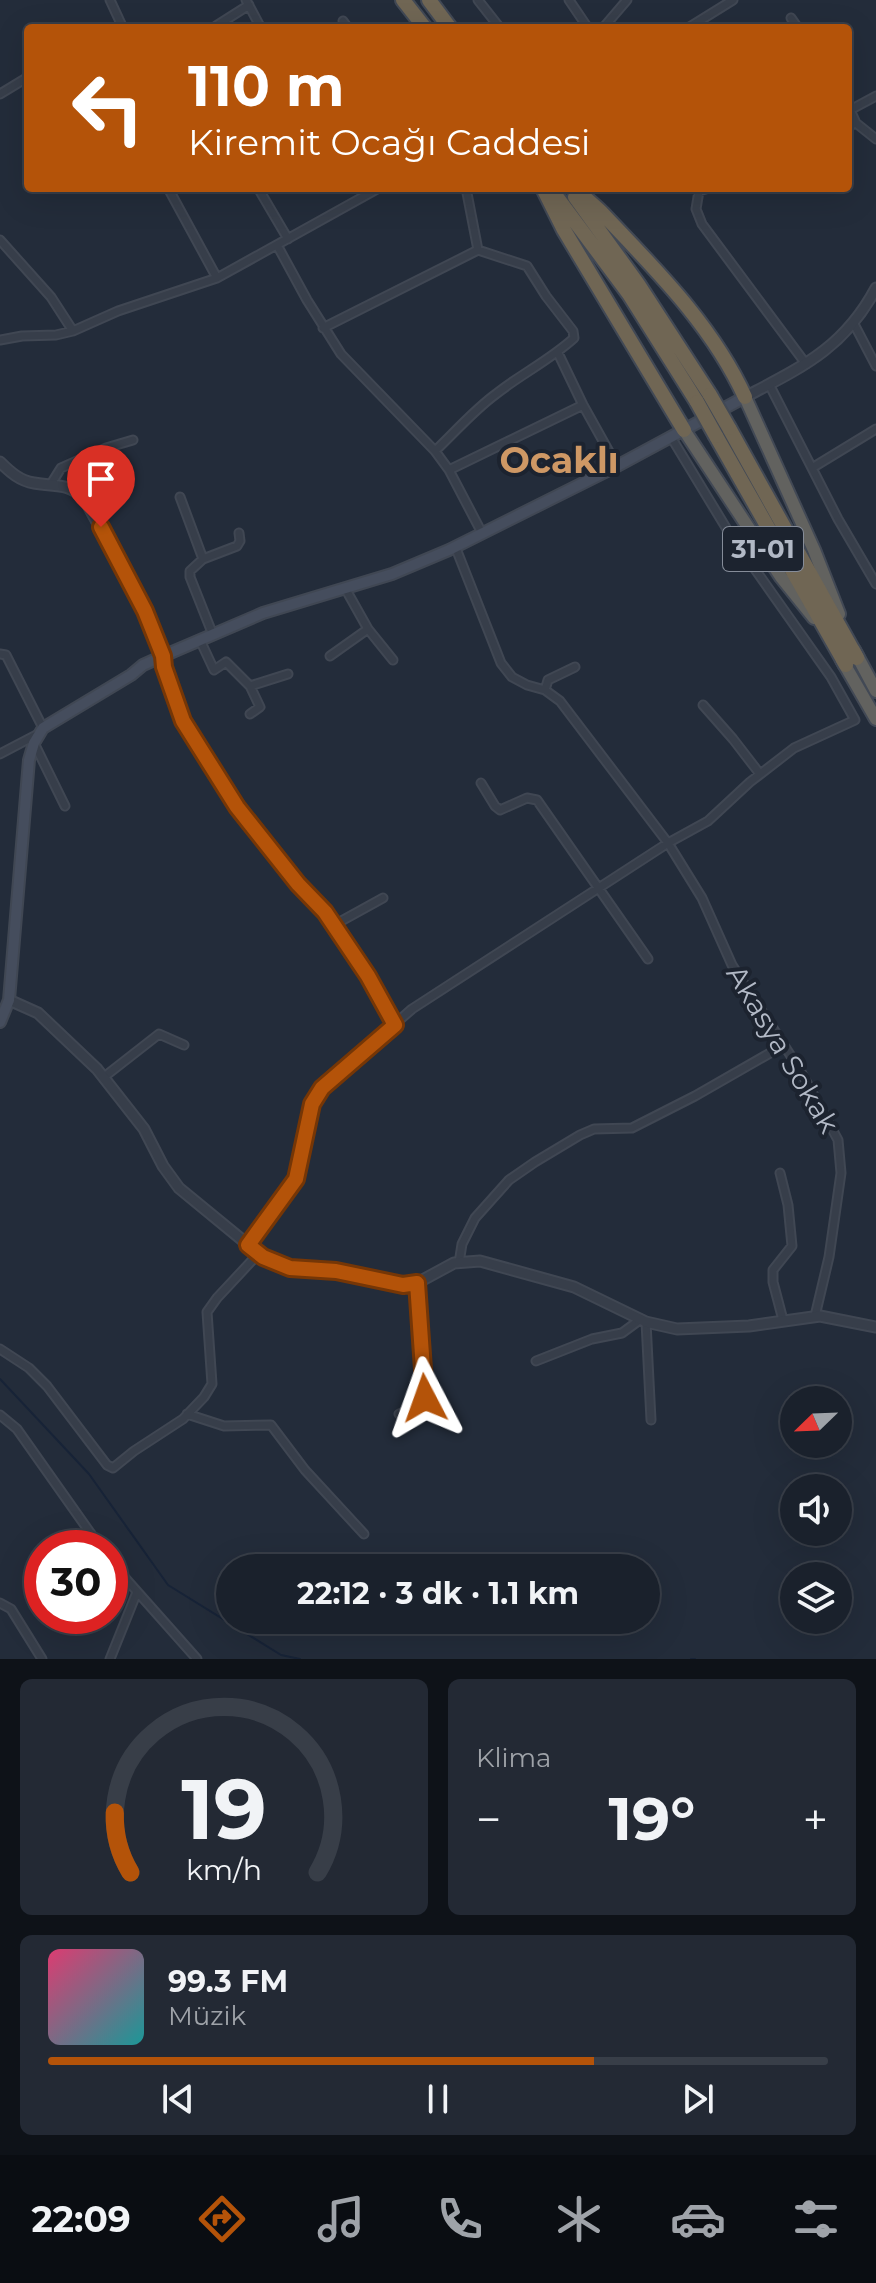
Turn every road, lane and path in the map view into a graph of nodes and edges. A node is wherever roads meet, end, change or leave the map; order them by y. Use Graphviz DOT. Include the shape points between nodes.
graph roads {
  1 [pos="110,0"];
  2 [pos="403,0"];
  3 [pos="429,0"];
  4 [pos="478,0"];
  5 [pos="569,0"];
  6 [pos="627,0"];
  7 [pos="733,0"];
  8 [pos="247,2"];
  9 [pos="791,18"];
  10 [pos="118,24"];
  11 [pos="219,24"];
  12 [pos="259,24"];
  13 [pos="422,24"];
  14 [pos="447,24"];
  15 [pos="497,24"];
  16 [pos="585,24"];
  17 [pos="606,24"];
  18 [pos="694,24"];
  19 [pos="795,24"];
  20 [pos="24,79"];
  21 [pos="0,94"];
  22 [pos="876,96"];
  23 [pos="852,104"];
  24 [pos="855,107"];
  25 [pos="852,109"];
  26 [pos="852,124"];
  27 [pos="876,139"];
  28 [pos="170,192"];
  29 [pos="260,192"];
  30 [pos="355,192"];
  31 [pos="371,192"];
  32 [pos="467,192"];
  33 [pos="545,192"];
  34 [pos="554,192"];
  35 [pos="572,192"];
  36 [pos="579,192"];
  37 [pos="696,192"];
  38 [pos="359,198"];
  39 [pos="288,239"];
  40 [pos="0,240"];
  41 [pos="277,245"];
  42 [pos="478,250"];
  43 [pos="217,278"];
  44 [pos="876,288"];
  45 [pos="853,322"];
  46 [pos="323,328"];
  47 [pos="73,331"];
  48 [pos="0,340"];
  49 [pos="558,353"];
  50 [pos="806,364"];
  51 [pos="876,366"];
  52 [pos="769,384"];
  53 [pos="745,397"];
  54 [pos="703,398"];
  55 [pos="583,405"];
  56 [pos="876,429"];
  57 [pos="677,434"];
  58 [pos="133,440"];
  59 [pos="435,451"];
  60 [pos="0,462"];
  61 [pos="617,466"];
  62 [pos="812,468"];
  63 [pos="449,470"];
  64 [pos="51,484"];
  65 [pos="180,497"];
  66 [pos="239,533"];
  67 [pos="482,533"];
  68 [pos="455,546"];
  69 [pos="203,559"];
  70 [pos="876,584"];
  71 [pos="345,588"];
  72 [pos="368,629"];
  73 [pos="213,635"];
  74 [pos="200,640"];
  75 [pos="0,654"];
  76 [pos="163,656"];
  77 [pos="330,656"];
  78 [pos="393,660"];
  79 [pos="852,662"];
  80 [pos="575,667"];
  81 [pos="288,674"];
  82 [pos="250,686"];
  83 [pos="545,690"];
  84 [pos="876,691"];
  85 [pos="703,705"];
  86 [pos="250,714"];
  87 [pos="876,719"];
  88 [pos="39,735"];
  89 [pos="0,754"];
  90 [pos="760,774"];
  91 [pos="481,783"];
  92 [pos="65,806"];
  93 [pos="668,843"];
  94 [pos="599,888"];
  95 [pos="383,898"];
  96 [pos="334,925"];
  97 [pos="648,959"];
  98 [pos="9,1000"];
  99 [pos="0,1022"];
  100 [pos="395,1025"];
  101 [pos="184,1045"];
  102 [pos="784,1045"];
  103 [pos="104,1077"];
  104 [pos="780,1173"];
  105 [pos="248,1245"];
  106 [pos="259,1253"];
  107 [pos="459,1263"];
  108 [pos="417,1283"];
  109 [pos="815,1316"];
  110 [pos="643,1320"];
  111 [pos="783,1320"];
  112 [pos="876,1327"];
  113 [pos="0,1349"];
  114 [pos="536,1361"];
  115 [pos="187,1414"];
  116 [pos="399,1414"];
  117 [pos="0,1415"];
  118 [pos="651,1420"];
  119 [pos="88,1530"];
  120 [pos="364,1534"];
  121 [pos="128,1582"];
  122 [pos="137,1592"];
  123 [pos="0,1603"];
  124 [pos="42,1659"];
  125 [pos="110,1659"];
  126 [pos="197,1659"];
  1 -- 10 [label="street"];
  2 -- 13 [label="highway"];
  3 -- 14 [label="highway"];
  4 -- 15 [label="street"];
  5 -- 16 [label="street"];
  6 -- 17 [label="street"];
  7 -- 18 [label="street"];
  8 -- 11 [label="street"];
  8 -- 12 [label="street"];
  9 -- 19 [label="street"];
  20 -- 21 [label="street"];
  22 -- 24 [label="street"];
  23 -- 24 [label="street"];
  24 -- 25 [label="street"];
  26 -- 27 [label="street"];
  28 -- 43 [label="street"];
  29 -- 39 [label="street"];
  30 -- 38 [label="street"];
  31 -- 38 [label="street"];
  32 -- 42 [label="street"];
  33 -- 57 [label="highway"];
  34 -- 54 [label="highway"];
  35 -- 54 [label="highway" via="638,284"];
  36 -- 53 [label="highway" via="707,330"];
  37 -- 50 [label="street" via="702,224"];
  38 -- 39 [label="street"];
  39 -- 41 [label="street"];
  40 -- 47 [label="street" via="51,297"];
  41 -- 43 [label="street"];
  41 -- 46 [label="street"];
  42 -- 46 [label="street"];
  42 -- 49 [label="street" via="527,266 573,331 574,338"];
  43 -- 47 [label="street"];
  44 -- 45 [label="street"];
  45 -- 50 [label="street"];
  45 -- 51 [label="street"];
  46 -- 59 [label="street" via="341,354"];
  47 -- 48 [label="street"];
  49 -- 55 [label="street"];
  49 -- 59 [label="street" via="492,397"];
  50 -- 52 [label="street"];
  52 -- 53 [label="street"];
  52 -- 62 [label="street"];
  53 -- 57 [label="main road"];
  53 -- 79 [label="highway, 31-01" via="814,550"];
  54 -- 79 [label="highway, bridge"];
  55 -- 61 [label="street"];
  55 -- 63 [label="street"];
  56 -- 62 [label="street"];
  57 -- 61 [label="main road"];
  57 -- 79 [label="highway, 31-01" via="781,577"];
  57 -- 90 [label="street" via="728,531 831,677 855,720 794,748"];
  58 -- 64 [label="street" via="61,468"];
  59 -- 63 [label="street"];
  60 -- 64 [label="street" via="31,483"];
  61 -- 67 [label="main road"];
  62 -- 70 [label="street"];
  63 -- 67 [label="street"];
  64 -- 76 [label="street" via="72,488 84,498 145,611"];
  65 -- 69 [label="street"];
  66 -- 69 [label="street" via="237,546"];
  67 -- 68 [label="main road"];
  68 -- 71 [label="main road"];
  68 -- 83 [label="street, Akasya Sokak" via="501,663 512,677"];
  69 -- 73 [label="street" via="190,577"];
  71 -- 72 [label="street"];
  71 -- 73 [label="main road"];
  72 -- 77 [label="street"];
  72 -- 78 [label="street"];
  73 -- 74 [label="main road"];
  74 -- 76 [label="main road"];
  74 -- 82 [label="street" via="214,670 226,662"];
  75 -- 88 [label="street" via="6,655"];
  76 -- 88 [label="main road"];
  76 -- 96 [label="street" via="183,721 229,795"];
  79 -- 84 [label="highway, 31-01"];
  79 -- 87 [label="highway, 31-01"];
  80 -- 83 [label="street" via="548,680"];
  81 -- 82 [label="street"];
  82 -- 86 [label="street" via="260,707"];
  83 -- 93 [label="street, Akasya Sokak" via="560,701"];
  85 -- 90 [label="street"];
  88 -- 89 [label="street"];
  88 -- 92 [label="street"];
  88 -- 98 [label="main road" via="28,770"];
  90 -- 93 [label="street" via="708,821"];
  91 -- 94 [label="street" via="500,810 527,798 537,800"];
  93 -- 94 [label="street"];
  93 -- 102 [label="street, Akasya Sokak" via="702,898 732,965"];
  94 -- 97 [label="street"];
  94 -- 100 [label="street"];
  95 -- 96 [label="street"];
  96 -- 100 [label="street"];
  98 -- 99 [label="main road"];
  98 -- 103 [label="street" via="38,1013"];
  100 -- 105 [label="street" via="322,1088 312,1104 296,1179"];
  101 -- 103 [label="street" via="159,1034"];
  102 -- 107 [label="street" via="632,1128 594,1129 535,1162 509,1180 475,1218"];
  102 -- 109 [label="street, Akasya Sokak" via="838,1140 841,1173"];
  103 -- 105 [label="street" via="144,1129 179,1188"];
  104 -- 111 [label="street" via="792,1246 773,1270"];
  105 -- 106 [label="street"];
  106 -- 108 [label="street" via="290,1268"];
  106 -- 115 [label="street" via="207,1312 212,1384"];
  107 -- 108 [label="street"];
  107 -- 110 [label="street" via="480,1261 574,1287"];
  108 -- 116 [label="street" via="425,1398"];
  109 -- 111 [label="street"];
  109 -- 112 [label="street"];
  110 -- 111 [label="street" via="677,1329"];
  110 -- 114 [label="street" via="622,1333"];
  110 -- 118 [label="street"];
  113 -- 115 [label="street" via="47,1386 113,1468"];
  115 -- 120 [label="street" via="224,1426 271,1425"];
  117 -- 119 [label="street" via="17,1429"];
  121 -- 122 [label="street"];
  122 -- 125 [label="street"];
  122 -- 126 [label="street"];
  123 -- 124 [label="street" via="11,1609"];
}
